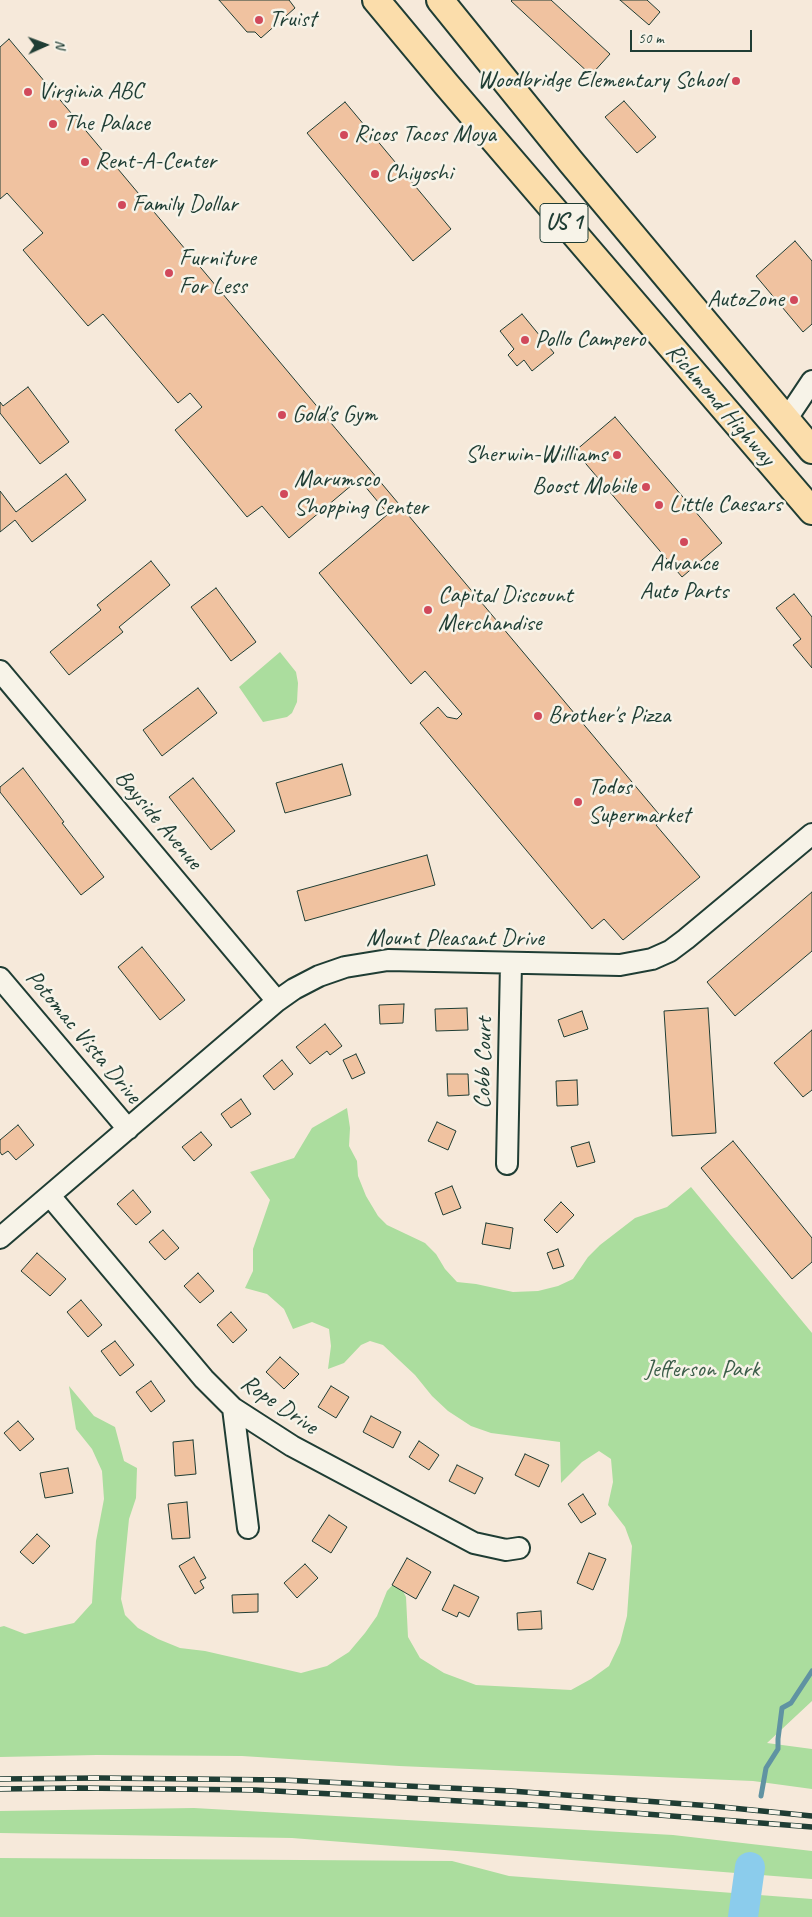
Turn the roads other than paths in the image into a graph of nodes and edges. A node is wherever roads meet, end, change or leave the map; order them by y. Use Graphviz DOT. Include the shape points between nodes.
graph roads {
  1 [pos="376,0"];
  2 [pos="440,0"];
  3 [pos="812,381"];
  4 [pos="786,420"];
  5 [pos="812,450"];
  6 [pos="812,511"];
  7 [pos="0,671"];
  8 [pos="812,834"];
  9 [pos="511,963"];
  10 [pos="0,978"];
  11 [pos="277,1001"];
  12 [pos="128,1129"];
  13 [pos="507,1164"];
  14 [pos="50,1196"];
  15 [pos="0,1238"];
  16 [pos="233,1408"];
  17 [pos="248,1528"];
  18 [pos="519,1548"];
  1 -- 6 [label="main road, Richmond Highway / US 1"];
  2 -- 4 [label="main road, Richmond Highway / US 1"];
  3 -- 4 [label="street"];
  4 -- 5 [label="main road, Richmond Highway / US 1"];
  7 -- 11 [label="street, Bayside Avenue"];
  8 -- 9 [label="street, Mount Pleasant Drive" via="686,939 652,959 620,965"];
  9 -- 11 [label="street, Mount Pleasant Drive" via="372,961 319,976"];
  9 -- 13 [label="street, Cobb Court"];
  10 -- 12 [label="street, Potomac Vista Drive"];
  11 -- 12 [label="street, Mount Pleasant Drive"];
  12 -- 14 [label="street, Mount Pleasant Drive"];
  14 -- 15 [label="street, Mount Pleasant Drive"];
  14 -- 16 [label="street, Rope Drive" via="204,1379"];
  16 -- 17 [label="street"];
  16 -- 18 [label="street, Rope Drive" via="292,1446 474,1543 506,1550"];
}
